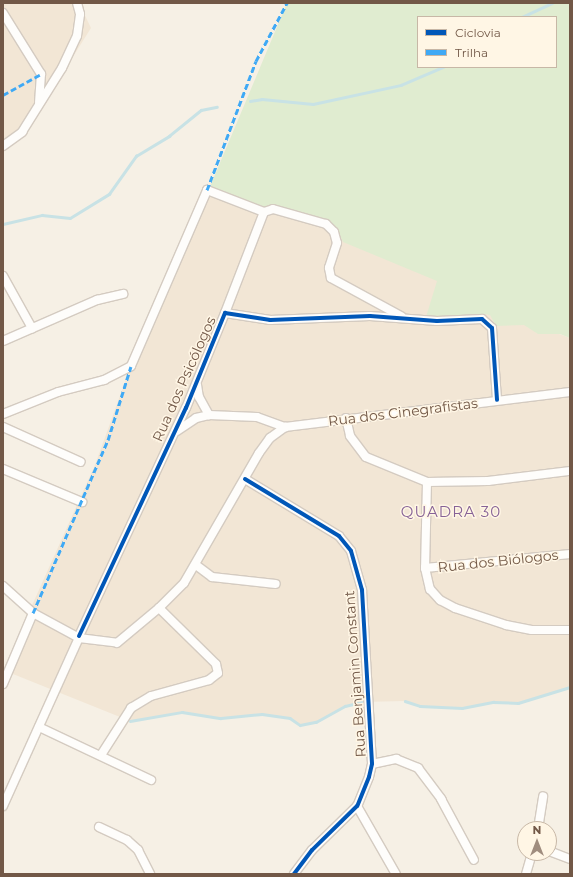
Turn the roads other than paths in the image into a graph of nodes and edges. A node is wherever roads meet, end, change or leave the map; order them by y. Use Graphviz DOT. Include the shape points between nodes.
graph roads {
  1 [pos="77,3"];
  2 [pos="3,13"];
  3 [pos="36,111"];
  4 [pos="3,146"];
  5 [pos="264,212"];
  6 [pos="3,276"];
  7 [pos="123,294"];
  8 [pos="225,313"];
  9 [pos="404,317"];
  10 [pos="32,328"];
  11 [pos="3,341"];
  12 [pos="197,382"];
  13 [pos="570,392"];
  14 [pos="497,400"];
  15 [pos="3,414"];
  16 [pos="209,415"];
  17 [pos="346,418"];
  18 [pos="3,427"];
  19 [pos="285,427"];
  20 [pos="174,434"];
  21 [pos="81,462"];
  22 [pos="3,469"];
  23 [pos="570,471"];
  24 [pos="245,479"];
  25 [pos="426,482"];
  26 [pos="82,502"];
  27 [pos="570,554"];
  28 [pos="196,565"];
  29 [pos="425,568"];
  30 [pos="276,584"];
  31 [pos="3,586"];
  32 [pos="159,608"];
  33 [pos="33,613"];
  34 [pos="570,630"];
  35 [pos="80,637"];
  36 [pos="3,684"];
  37 [pos="39,727"];
  38 [pos="102,755"];
  39 [pos="372,764"];
  40 [pos="151,780"];
  41 [pos="543,796"];
  42 [pos="3,806"];
  43 [pos="357,806"];
  44 [pos="539,821"];
  45 [pos="99,827"];
  46 [pos="557,854"];
  47 [pos="570,859"];
  48 [pos="474,860"];
  49 [pos="530,861"];
  50 [pos="150,874"];
  51 [pos="294,874"];
  52 [pos="396,874"];
  53 [pos="526,874"];
  1 -- 3 [label="street" via="80,14 77,36"];
  2 -- 3 [label="street" via="41,74 42,90"];
  3 -- 4 [label="street" via="22,132"];
  5 -- 8 [label="street, Rua dos Psicólogos"];
  5 -- 9 [label="street, Rua dos Psicólogos" via="283,210 326,224 334,232 337,243 329,268 331,278"];
  5 -- 15 [label="street" via="207,190 131,366 104,380 58,392"];
  6 -- 10 [label="street"];
  7 -- 10 [label="street" via="97,300"];
  8 -- 9 [label="street, Rua dos Psicólogos" via="270,320"];
  8 -- 12 [label="street, Rua dos Psicólogos"];
  9 -- 14 [label="street, Rua dos Psicólogos" via="486,321 493,334"];
  10 -- 11 [label="street"];
  12 -- 16 [label="street" via="199,398"];
  12 -- 20 [label="street, Rua dos Psicólogos"];
  13 -- 14 [label="street, Rua dos Cinegrafistas"];
  14 -- 17 [label="street, Rua dos Cinegrafistas"];
  16 -- 19 [label="street, Rua dos Cinegrafistas" via="257,417"];
  16 -- 20 [label="street" via="185,424"];
  17 -- 19 [label="street, Rua dos Cinegrafistas"];
  17 -- 25 [label="street" via="350,436 366,457"];
  18 -- 21 [label="street"];
  19 -- 24 [label="street, Rua dos Cinegrafistas" via="270,438"];
  20 -- 35 [label="street, Rua dos Psicólogos"];
  22 -- 26 [label="street"];
  23 -- 25 [label="street" via="488,481"];
  24 -- 28 [label="street, Rua dos Cinegrafistas"];
  24 -- 39 [label="street, Rua Benjamin Constant" via="339,536 350,551 362,590"];
  25 -- 29 [label="street, Rua dos Biólogos"];
  27 -- 29 [label="street, Rua dos Biólogos"];
  28 -- 30 [label="street" via="212,578"];
  28 -- 32 [label="street, Rua dos Cinegrafistas"];
  29 -- 34 [label="street, Rua dos Biólogos" via="430,589 440,600 455,608 532,630"];
  31 -- 33 [label="street, Rua dos Cinegrafistas"];
  32 -- 35 [label="street, Rua dos Cinegrafistas" via="121,642 111,644"];
  32 -- 38 [label="street" via="216,664 218,673 209,680 151,696 131,708"];
  33 -- 35 [label="street, Rua dos Cinegrafistas"];
  33 -- 36 [label="street"];
  35 -- 37 [label="street, Rua dos Psicólogos"];
  37 -- 38 [label="street"];
  37 -- 42 [label="street, Rua dos Psicólogos"];
  38 -- 40 [label="street"];
  39 -- 43 [label="street, Rua Benjamin Constant"];
  39 -- 48 [label="street" via="396,760 418,768 441,799"];
  41 -- 44 [label="street"];
  43 -- 51 [label="street, Rua Benjamin Constant" via="312,850"];
  43 -- 52 [label="street"];
  45 -- 50 [label="street" via="127,840 138,850"];
  46 -- 47 [label="street"];
  49 -- 53 [label="street"];
}
